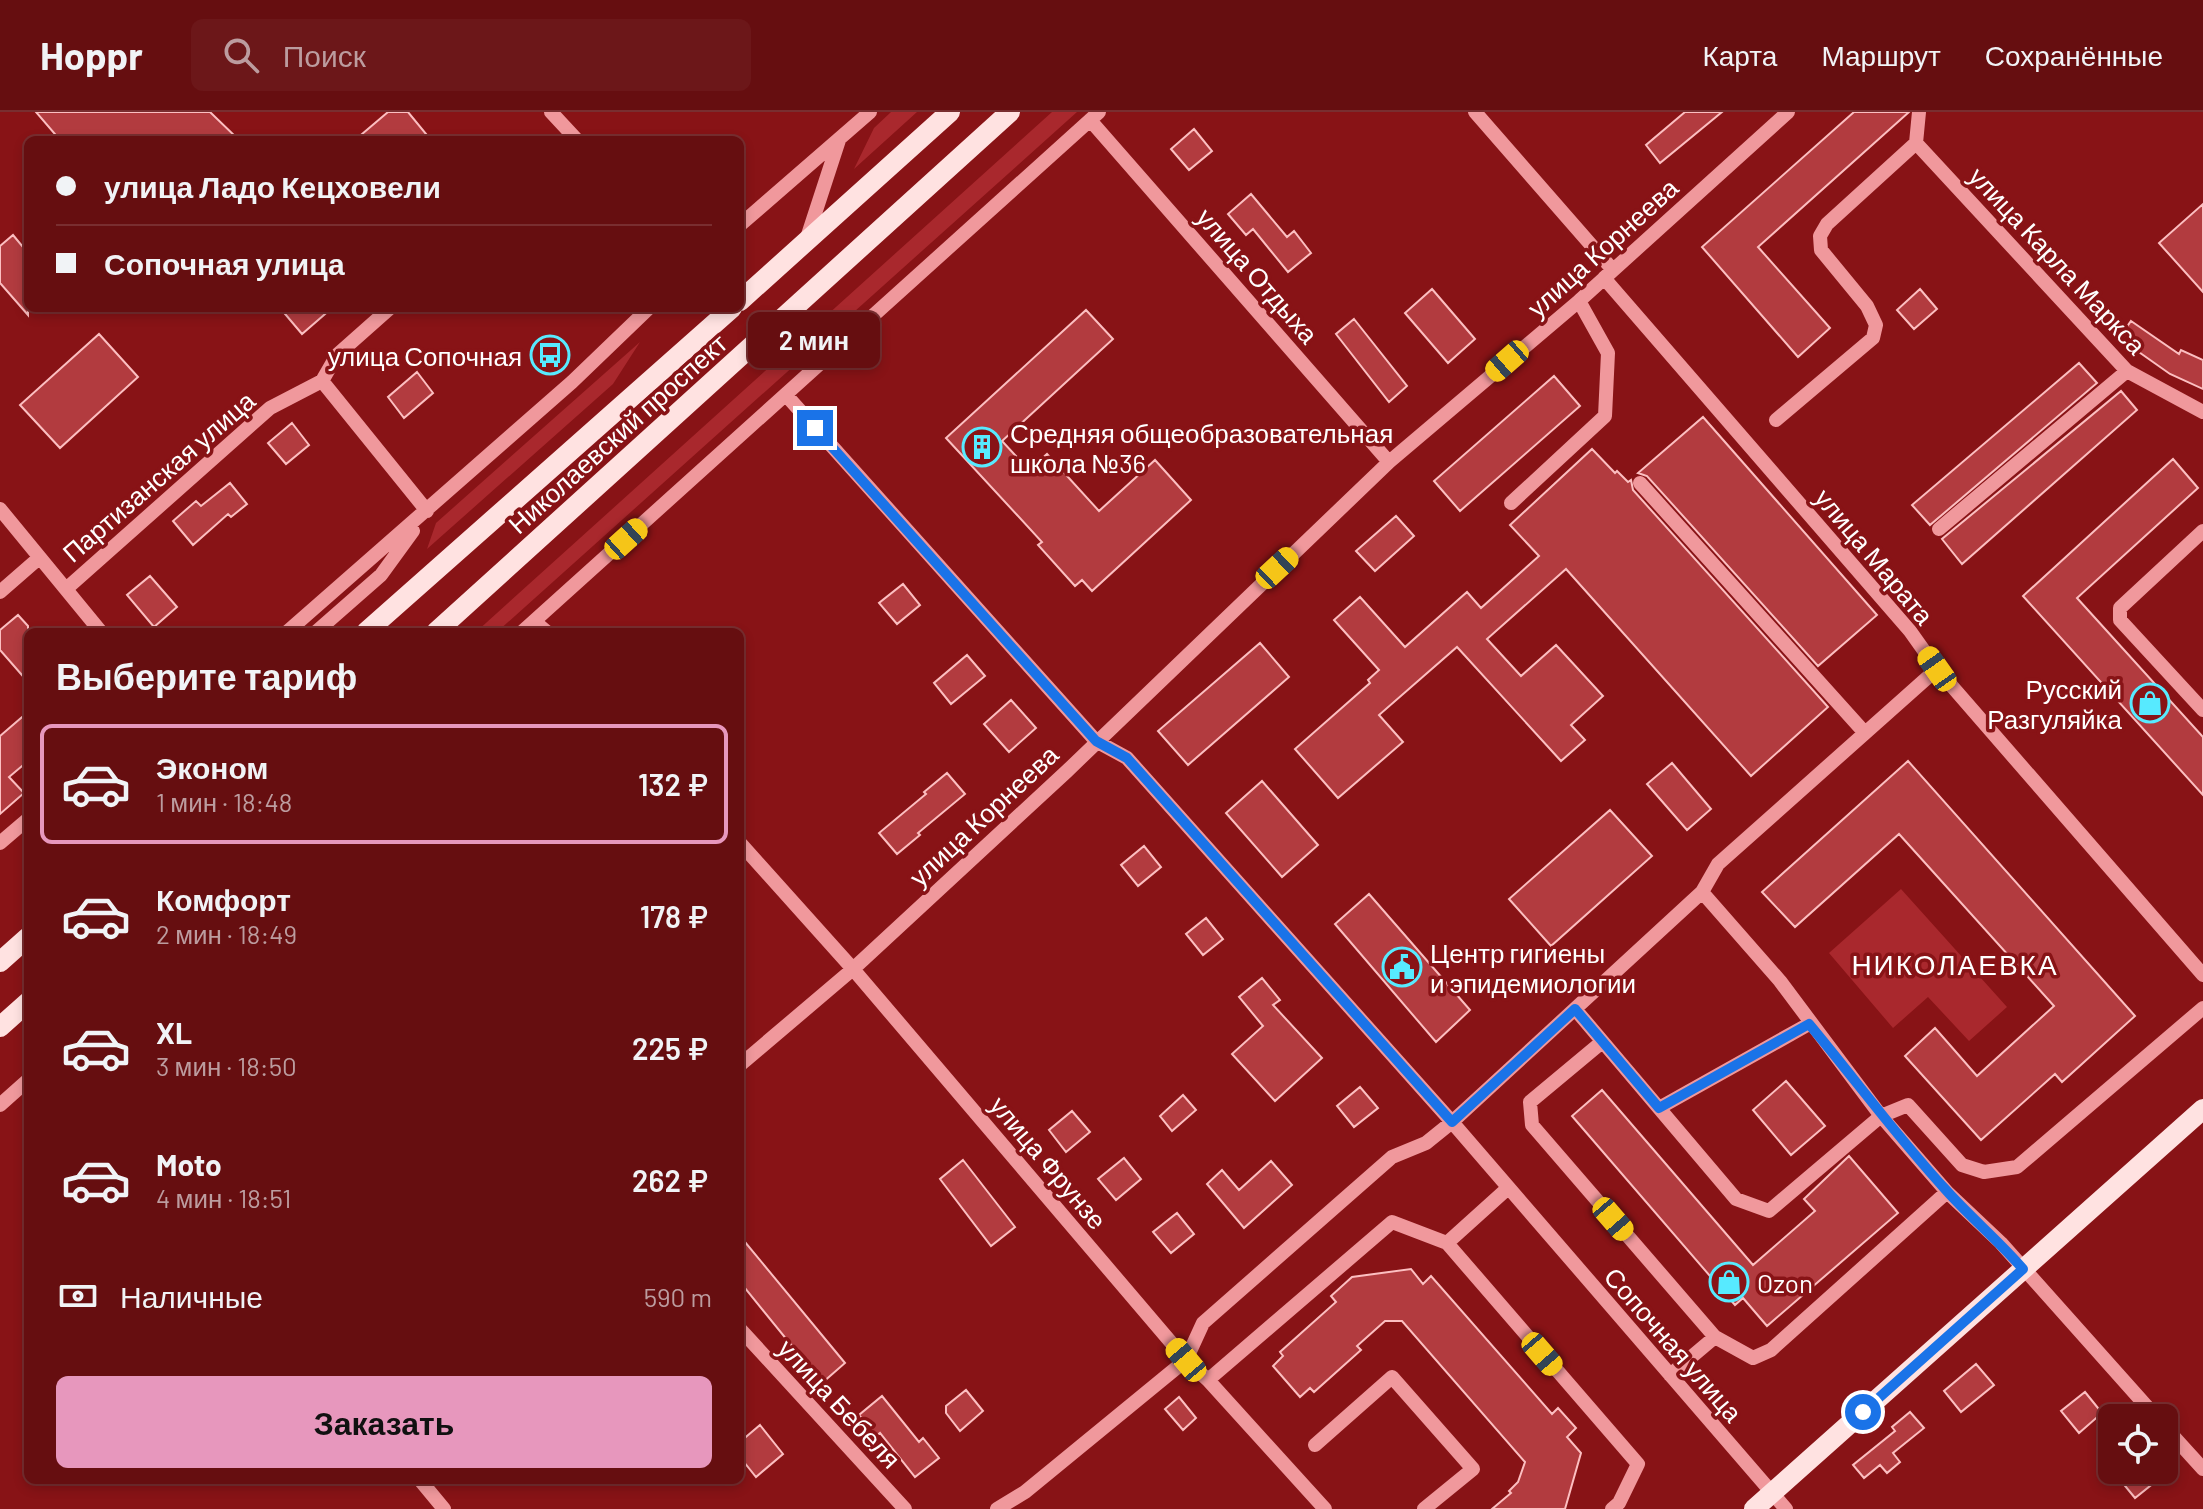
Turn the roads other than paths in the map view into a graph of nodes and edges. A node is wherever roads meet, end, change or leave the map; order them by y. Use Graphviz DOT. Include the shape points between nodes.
graph roads {
  1 [pos="551,112"];
  2 [pos="870,112"];
  3 [pos="950,112"];
  4 [pos="1010,112"];
  5 [pos="1475,112"];
  6 [pos="1788,112"];
  7 [pos="1919,112"];
  8 [pos="1095,116"];
  9 [pos="573,136"];
  10 [pos="839,140"];
  11 [pos="1916,143"];
  12 [pos="744,222"];
  13 [pos="806,243"];
  14 [pos="1608,274"];
  15 [pos="744,297"];
  16 [pos="1579,301"];
  17 [pos="385,312"];
  18 [pos="645,312"];
  19 [pos="727,312"];
  20 [pos="2127,371"];
  21 [pos="322,381"];
  22 [pos="786,395"];
  23 [pos="2203,412"];
  24 [pos="1776,420"];
  25 [pos="1389,462"];
  26 [pos="1640,483"];
  27 [pos="1511,503"];
  28 [pos="0,509"];
  29 [pos="427,511"];
  30 [pos="1939,529"];
  31 [pos="2203,531"];
  32 [pos="39,558"];
  33 [pos="66,589"];
  34 [pos="0,592"];
  35 [pos="534,621"];
  36 [pos="98,628"];
  37 [pos="292,628"];
  38 [pos="321,628"];
  39 [pos="371,628"];
  40 [pos="440,628"];
  41 [pos="526,628"];
  42 [pos="542,628"];
  43 [pos="1937,669"];
  44 [pos="2203,710"];
  45 [pos="1865,733"];
  46 [pos="1096,741"];
  47 [pos="24,822"];
  48 [pos="0,843"];
  49 [pos="744,847"];
  50 [pos="1702,892"];
  51 [pos="24,941"];
  52 [pos="0,962"];
  53 [pos="853,969"];
  54 [pos="2203,975"];
  55 [pos="24,1006"];
  56 [pos="2203,1008"];
  57 [pos="1575,1009"];
  58 [pos="1809,1024"];
  59 [pos="0,1027"];
  60 [pos="1602,1042"];
  61 [pos="744,1062"];
  62 [pos="24,1084"];
  63 [pos="0,1105"];
  64 [pos="1659,1108"];
  65 [pos="2203,1109"];
  66 [pos="1881,1116"];
  67 [pos="1452,1122"];
  68 [pos="1508,1188"];
  69 [pos="1947,1192"];
  70 [pos="1447,1243"];
  71 [pos="2023,1269"];
  72 [pos="744,1333"];
  73 [pos="1715,1337"];
  74 [pos="1186,1360"];
  75 [pos="1670,1375"];
  76 [pos="1208,1380"];
  77 [pos="2144,1404"];
  78 [pos="2178,1441"];
  79 [pos="1315,1445"];
  80 [pos="2203,1469"];
  81 [pos="423,1484"];
  82 [pos="1772,1493"];
  83 [pos="444,1509"];
  84 [pos="905,1509"];
  85 [pos="997,1509"];
  86 [pos="1325,1509"];
  87 [pos="1424,1509"];
  88 [pos="1612,1509"];
  89 [pos="1754,1509"];
  90 [pos="1786,1509"];
  1 -- 9 [label="street"];
  2 -- 10 [label="street"];
  3 -- 13 [label="main road, Николаевский проспект"];
  4 -- 40 [label="main road, Николаевский проспект"];
  5 -- 14 [label="street, улица Марата"];
  6 -- 14 [label="street, улица Корнеева"];
  7 -- 11 [label="street"];
  8 -- 22 [label="street"];
  8 -- 25 [label="street, улица Отдыха"];
  10 -- 12 [label="street"];
  10 -- 13 [label="street"];
  11 -- 20 [label="street, улица Карла Маркса"];
  11 -- 24 [label="street" via="1820,236 1821,250 1867,306 1876,325 1873,338"];
  13 -- 15 [label="main road, Николаевский проспект"];
  14 -- 16 [label="street, улица Корнеева"];
  14 -- 43 [label="street, улица Марата"];
  16 -- 25 [label="street, улица Корнеева"];
  16 -- 27 [label="street" via="1608,353 1605,416"];
  17 -- 21 [label="street, Партизанская улица" via="337,355"];
  18 -- 29 [label="street"];
  19 -- 39 [label="main road, Николаевский проспект"];
  20 -- 23 [label="street, улица Карла Маркса"];
  20 -- 30 [label="street"];
  21 -- 29 [label="street"];
  21 -- 33 [label="street, Партизанская улица" via="270,408"];
  22 -- 35 [label="street"];
  22 -- 46 [label="street, Сопочная улица"];
  25 -- 46 [label="street, улица Корнеева"];
  26 -- 45 [label="street"];
  28 -- 32 [label="street"];
  29 -- 37 [label="street"];
  29 -- 38 [label="street" via="381,575"];
  31 -- 44 [label="street" via="2120,608 2120,620"];
  32 -- 33 [label="street"];
  32 -- 34 [label="street"];
  33 -- 36 [label="street"];
  35 -- 41 [label="street"];
  35 -- 42 [label="street"];
  43 -- 45 [label="street"];
  43 -- 54 [label="street, улица Марата"];
  45 -- 50 [label="street" via="1718,864"];
  46 -- 53 [label="street, улица Корнеева"];
  46 -- 67 [label="street, Сопочная улица" via="1127,758"];
  47 -- 48 [label="street"];
  49 -- 53 [label="street, улица Фрунзе"];
  50 -- 57 [label="street"];
  50 -- 58 [label="street" via="1780,981"];
  51 -- 52 [label="main road"];
  53 -- 61 [label="street, улица Корнеева"];
  53 -- 74 [label="street, улица Фрунзе"];
  55 -- 59 [label="main road"];
  56 -- 66 [label="street" via="2017,1167 1984,1172 1962,1165 1908,1105"];
  57 -- 60 [label="street"];
  57 -- 67 [label="street"];
  58 -- 64 [label="street"];
  58 -- 66 [label="street"];
  60 -- 64 [label="street"];
  60 -- 73 [label="street" via="1530,1102 1532,1125"];
  62 -- 63 [label="street"];
  64 -- 66 [label="street" via="1736,1199 1769,1211"];
  65 -- 71 [label="main road"];
  66 -- 69 [label="street"];
  67 -- 68 [label="street, Сопочная улица"];
  67 -- 74 [label="street" via="1426,1143 1392,1157 1203,1323"];
  68 -- 70 [label="street"];
  68 -- 75 [label="street, Сопочная улица"];
  69 -- 71 [label="street"];
  69 -- 73 [label="street" via="1771,1350 1753,1358"];
  70 -- 76 [label="street" via="1392,1222"];
  70 -- 88 [label="street" via="1638,1464"];
  71 -- 77 [label="street"];
  71 -- 82 [label="main road"];
  72 -- 84 [label="street, улица Бебеля"];
  73 -- 75 [label="street"];
  74 -- 76 [label="street, улица Фрунзе"];
  74 -- 85 [label="street"];
  75 -- 82 [label="street, Сопочная улица"];
  76 -- 86 [label="street, улица Фрунзе"];
  78 -- 80 [label="street"];
  79 -- 87 [label="street" via="1392,1377 1473,1469"];
  81 -- 83 [label="street"];
  82 -- 89 [label="main road"];
  82 -- 90 [label="street, Сопочная улица"];
}
